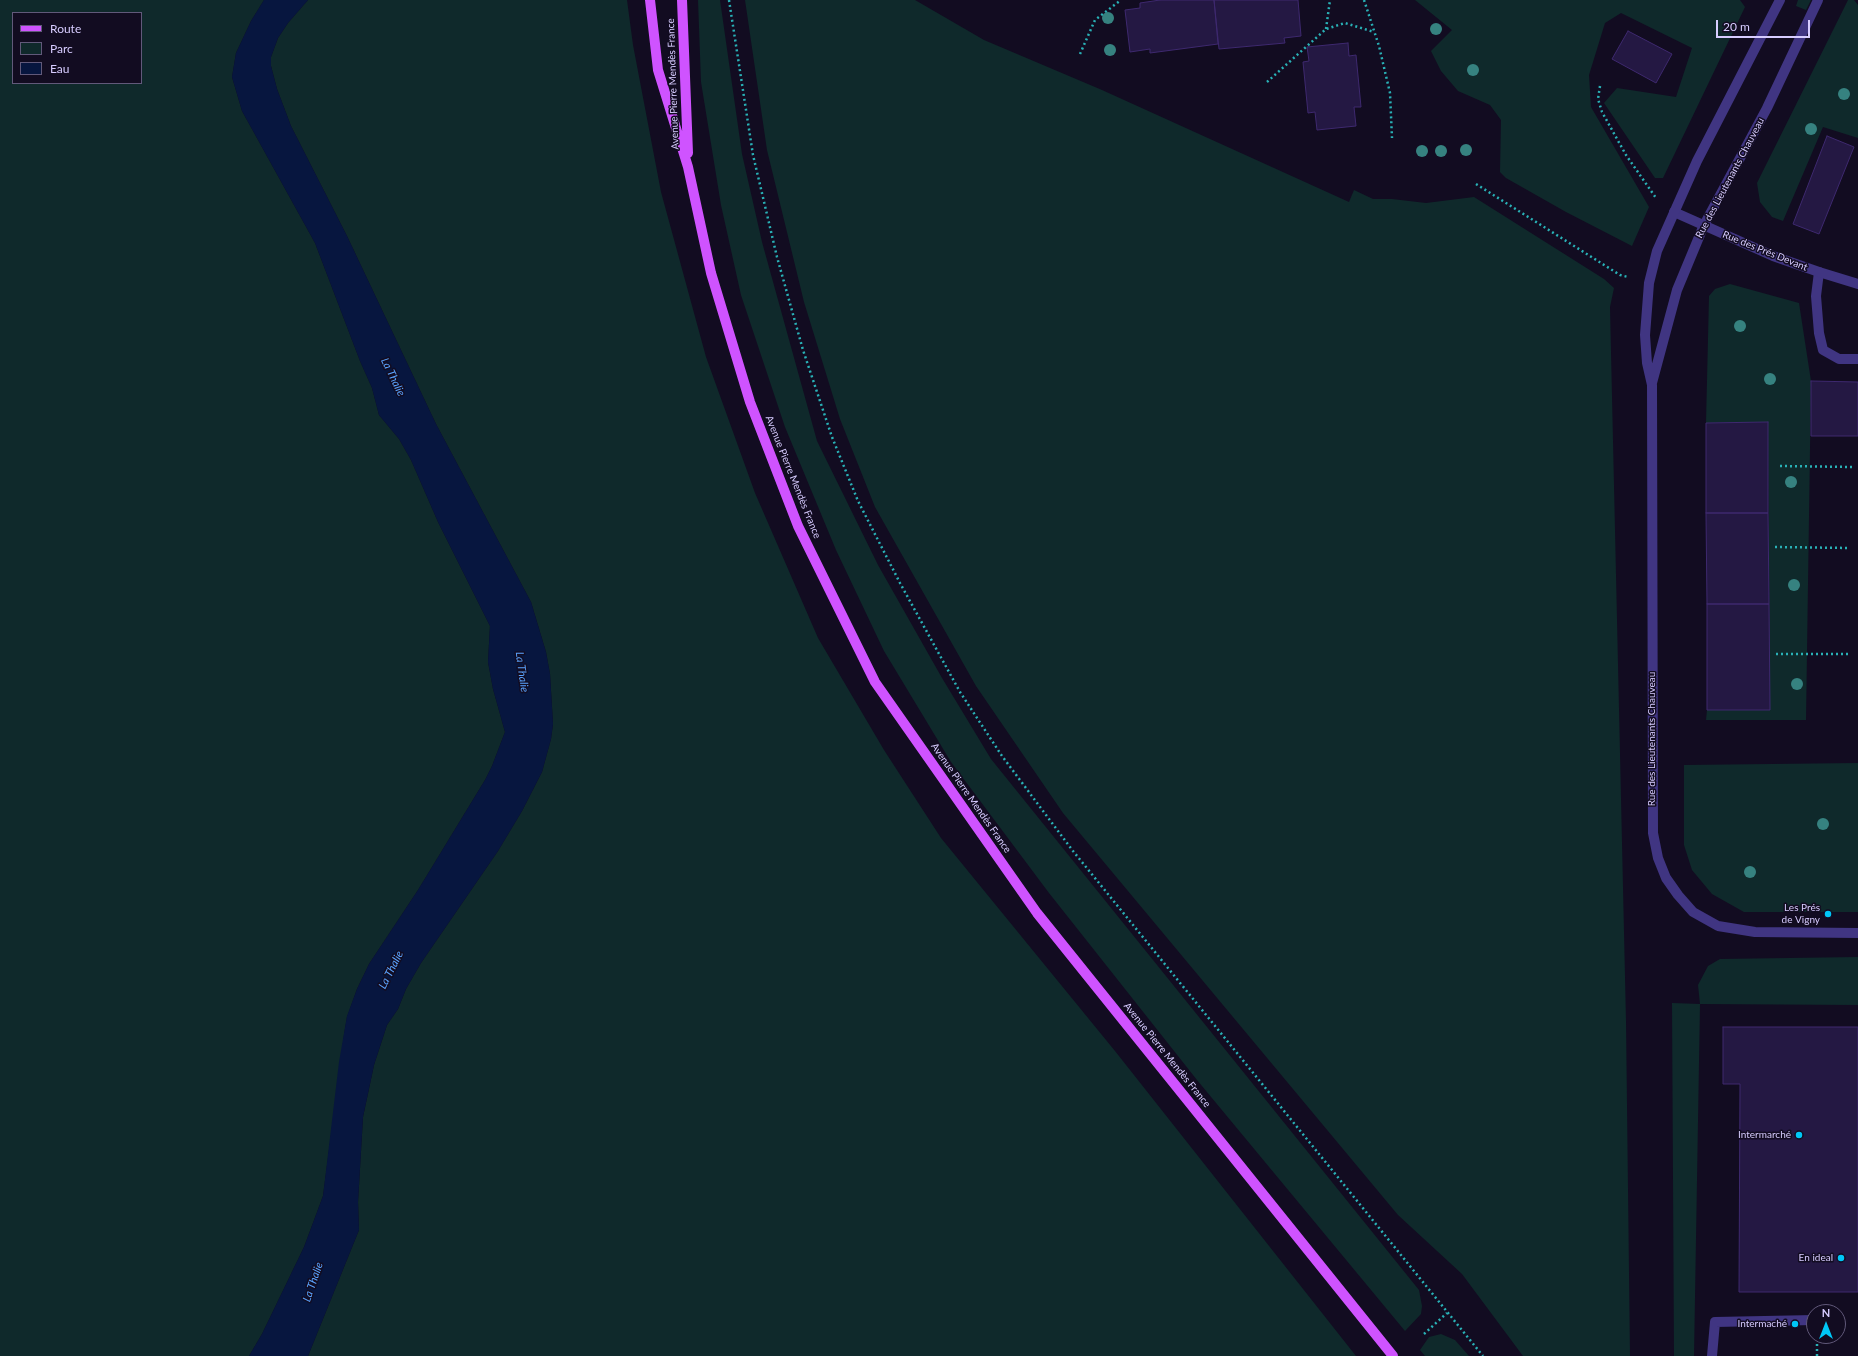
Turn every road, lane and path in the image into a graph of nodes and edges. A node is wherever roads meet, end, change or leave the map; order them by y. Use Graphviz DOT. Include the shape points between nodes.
graph roads {
  1 [pos="650,0"];
  2 [pos="682,0"];
  3 [pos="729,0"];
  4 [pos="1122,0"];
  5 [pos="1330,0"];
  6 [pos="1364,0"];
  7 [pos="1780,0"];
  8 [pos="1818,0"];
  9 [pos="1326,29"];
  10 [pos="1374,32"];
  11 [pos="1080,54"];
  12 [pos="1266,82"];
  13 [pos="1600,86"];
  14 [pos="1392,138"];
  15 [pos="688,168"];
  16 [pos="1476,184"];
  17 [pos="1674,212"];
  18 [pos="1704,225"];
  19 [pos="1819,272"];
  20 [pos="1649,283"];
  21 [pos="1858,284"];
  22 [pos="1858,359"];
  23 [pos="1652,385"];
  24 [pos="1780,466"];
  25 [pos="1853,467"];
  26 [pos="1775,547"];
  27 [pos="1850,548"];
  28 [pos="1776,654"];
  29 [pos="1850,654"];
  30 [pos="1858,933"];
  31 [pos="1447,1313"];
  32 [pos="1806,1320"];
  33 [pos="1424,1334"];
  34 [pos="1817,1344"];
  35 [pos="1393,1356"];
  36 [pos="1483,1356"];
  37 [pos="1712,1356"];
  38 [pos="1817,1356"];
  1 -- 15 [label="main road, Avenue Pierre Mendès France" via="658,70"];
  2 -- 15 [label="main road, Avenue Pierre Mendès France"];
  3 -- 31 [label="path" via="753,155 777,257 803,350 832,437 858,501 904,590 960,692 1037,804"];
  4 -- 11 [label="path" via="1095,20"];
  5 -- 9 [label="path"];
  6 -- 10 [label="path"];
  7 -- 17 [label="street, Rue des Lieutenants Chauveau" via="1697,161"];
  8 -- 18 [label="street, Rue des Lieutenants Chauveau" via="1767,108"];
  9 -- 10 [label="path" via="1345,23"];
  9 -- 12 [label="path"];
  10 -- 14 [label="path" via="1390,93"];
  13 -- 17 [label="path" via="1598,99 1602,112 1626,156 1654,196 1666,209"];
  15 -- 35 [label="main road, Avenue Pierre Mendès France" via="711,273 750,402 798,526 875,682 1037,913"];
  16 -- 20 [label="path" via="1620,275"];
  17 -- 18 [label="street, Rue des Prés Devant"];
  17 -- 20 [label="street, Rue des Lieutenants Chauveau" via="1657,251"];
  18 -- 19 [label="street, Rue des Prés Devant" via="1766,253"];
  18 -- 23 [label="street, Rue des Lieutenants Chauveau" via="1677,290"];
  19 -- 21 [label="street, Rue des Prés Devant"];
  19 -- 22 [label="street" via="1816,296 1823,350 1839,360"];
  20 -- 23 [label="street, Rue des Lieutenants Chauveau" via="1645,336"];
  23 -- 30 [label="street, Rue des Lieutenants Chauveau" via="1652,790 1653,833 1658,858 1666,878 1678,895 1693,912 1718,926 1755,932"];
  24 -- 25 [label="path"];
  26 -- 27 [label="path"];
  28 -- 29 [label="path"];
  31 -- 33 [label="path"];
  31 -- 36 [label="path"];
  32 -- 37 [label="street" via="1715,1322"];
  34 -- 38 [label="path"];
}
